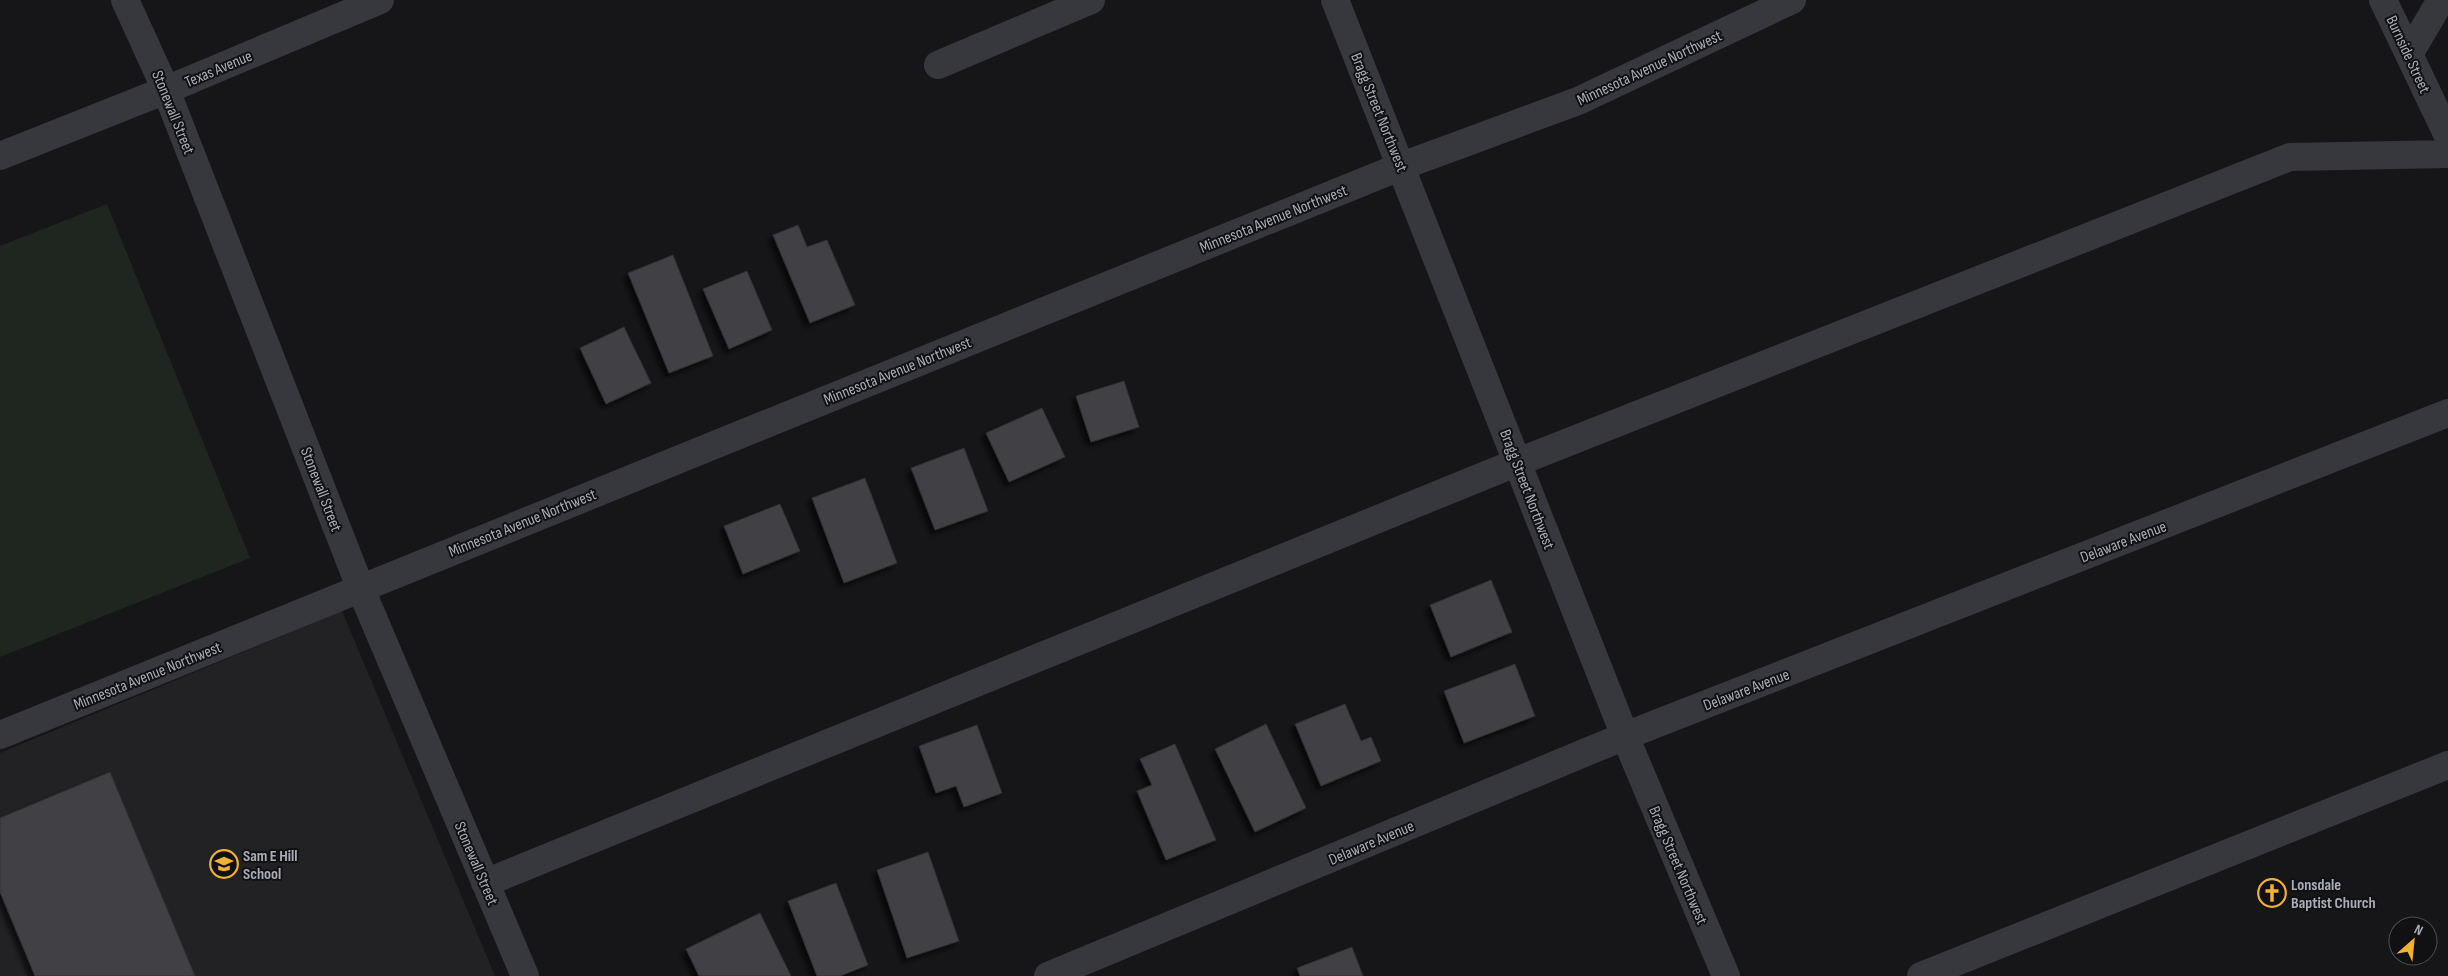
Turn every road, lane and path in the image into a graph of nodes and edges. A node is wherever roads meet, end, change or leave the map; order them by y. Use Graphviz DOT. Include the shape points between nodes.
graph roads {
  1 [pos="125,0"];
  2 [pos="380,0"];
  3 [pos="1090,0"];
  4 [pos="1335,0"];
  5 [pos="1792,0"];
  6 [pos="2383,0"];
  7 [pos="2441,0"];
  8 [pos="2409,54"];
  9 [pos="938,65"];
  10 [pos="166,90"];
  11 [pos="2448,136"];
  12 [pos="2448,154"];
  13 [pos="0,156"];
  14 [pos="1402,166"];
  15 [pos="2448,413"];
  16 [pos="1518,462"];
  17 [pos="360,587"];
  18 [pos="0,735"];
  19 [pos="1625,736"];
  20 [pos="2448,765"];
  21 [pos="485,883"];
  22 [pos="525,976"];
  23 [pos="1048,976"];
  24 [pos="1726,976"];
  25 [pos="1921,976"];
  1 -- 10 [label="street, Stonewall Street"];
  2 -- 10 [label="street, Texas Avenue"];
  3 -- 9 [label="street"];
  4 -- 14 [label="street, Bragg Street Northwest"];
  5 -- 14 [label="street, Minnesota Avenue Northwest" via="1578,101"];
  6 -- 8 [label="street, Burnside Street"];
  7 -- 8 [label="street"];
  8 -- 11 [label="street, Burnside Street"];
  10 -- 13 [label="street, Texas Avenue"];
  10 -- 17 [label="street, Stonewall Street"];
  12 -- 16 [label="street" via="2290,157"];
  14 -- 16 [label="street, Bragg Street Northwest"];
  14 -- 17 [label="street, Minnesota Avenue Northwest"];
  15 -- 19 [label="street, Delaware Avenue"];
  16 -- 19 [label="street, Bragg Street Northwest"];
  16 -- 21 [label="street"];
  17 -- 18 [label="street, Minnesota Avenue Northwest"];
  17 -- 21 [label="street, Stonewall Street"];
  19 -- 23 [label="street, Delaware Avenue"];
  19 -- 24 [label="street, Bragg Street Northwest"];
  20 -- 25 [label="street"];
  21 -- 22 [label="street, Stonewall Street"];
}
